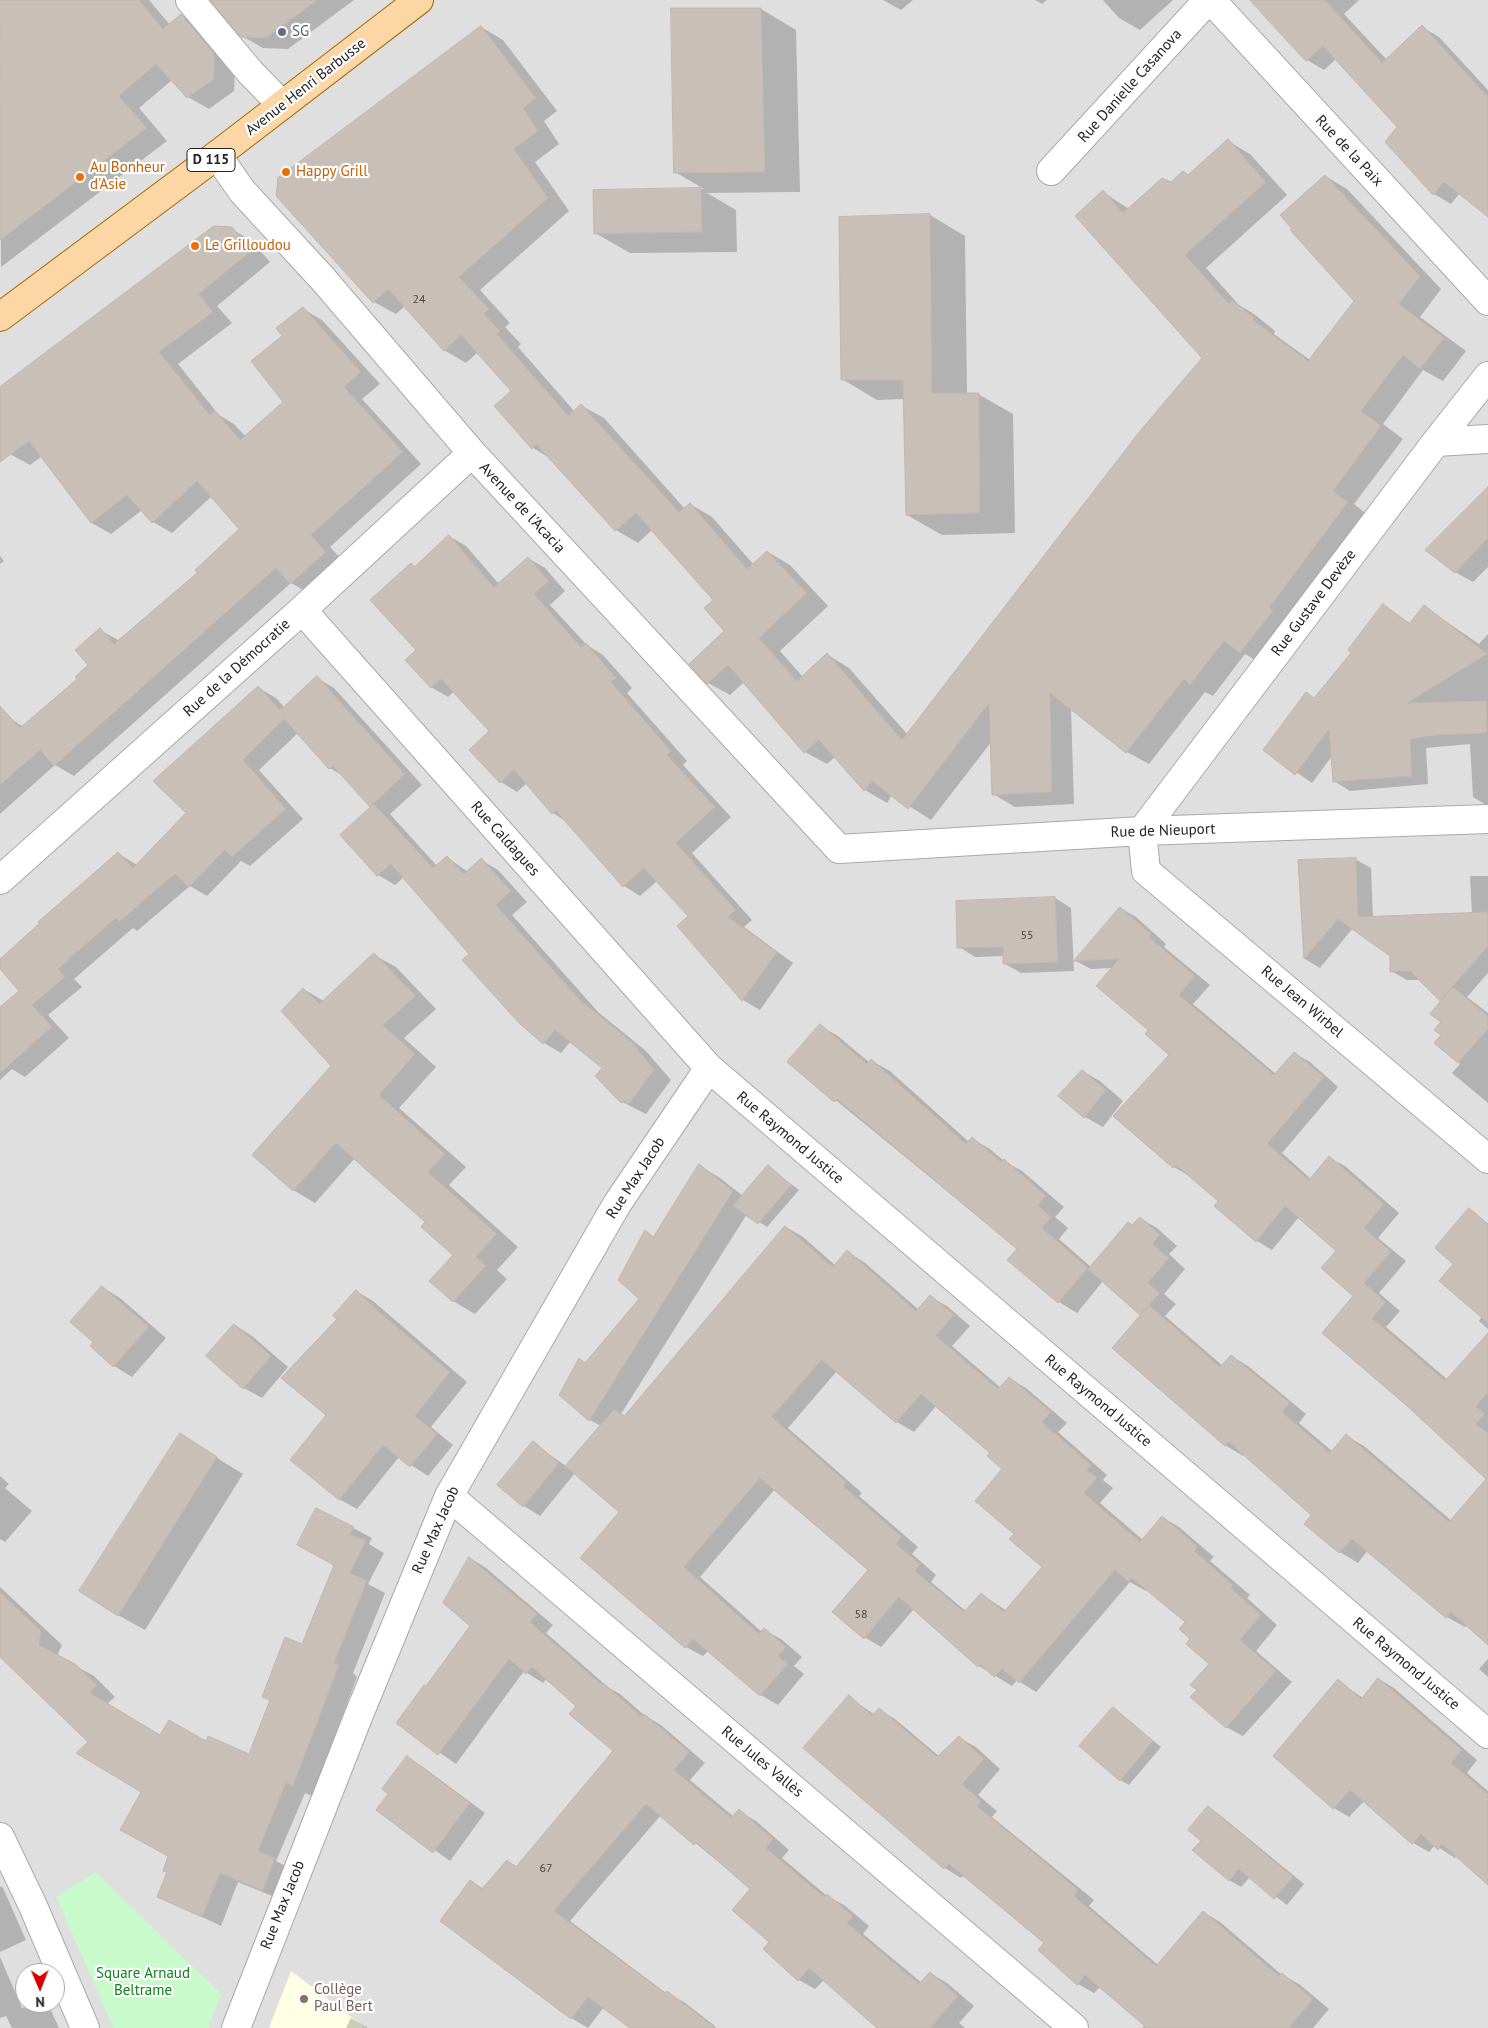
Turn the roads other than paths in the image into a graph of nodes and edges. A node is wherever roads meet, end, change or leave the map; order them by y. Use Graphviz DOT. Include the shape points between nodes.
graph roads {
  1 [pos="190,0"];
  2 [pos="419,0"];
  3 [pos="1209,0"];
  4 [pos="282,105"];
  5 [pos="217,155"];
  6 [pos="1051,171"];
  7 [pos="1488,301"];
  8 [pos="0,317"];
  9 [pos="1488,376"];
  10 [pos="1488,440"];
  11 [pos="1436,442"];
  12 [pos="472,454"];
  13 [pos="302,610"];
  14 [pos="1488,818"];
  15 [pos="1142,831"];
  16 [pos="839,849"];
  17 [pos="0,880"];
  18 [pos="709,1068"];
  19 [pos="1488,1159"];
  20 [pos="449,1496"];
  21 [pos="1488,1734"];
  22 [pos="0,1838"];
  23 [pos="85,2028"];
  24 [pos="236,2028"];
  25 [pos="1074,2028"];
  1 -- 4 [label="street"];
  2 -- 4 [label="main road, Avenue Henri Barbusse / D 115"];
  3 -- 6 [label="street, Rue Danielle Casanova"];
  3 -- 7 [label="street, Rue de la Paix"];
  4 -- 5 [label="main road, Avenue Henri Barbusse / D 115"];
  5 -- 8 [label="main road, Avenue Henri Barbusse / D 115"];
  5 -- 12 [label="street, Avenue de l'Acacia" via="242,191 322,278"];
  9 -- 11 [label="street, Rue Gustave Devèze"];
  10 -- 11 [label="street"];
  11 -- 15 [label="street, Rue Gustave Devèze"];
  12 -- 13 [label="street, Rue de la Démocratie"];
  12 -- 16 [label="street, Avenue de l'Acacia"];
  13 -- 17 [label="street, Rue de la Démocratie"];
  13 -- 18 [label="street, Rue Caldagues"];
  14 -- 15 [label="street, Rue de Nieuport"];
  15 -- 16 [label="street, Rue de Nieuport"];
  15 -- 19 [label="street, Rue Jean Wirbel" via="1146,871"];
  18 -- 20 [label="street, Rue Max Jacob" via="617,1204"];
  18 -- 21 [label="street, Rue Raymond Justice"];
  20 -- 24 [label="street, Rue Max Jacob"];
  20 -- 25 [label="street, Rue Jules Vallès"];
  22 -- 23 [label="street"];
}
